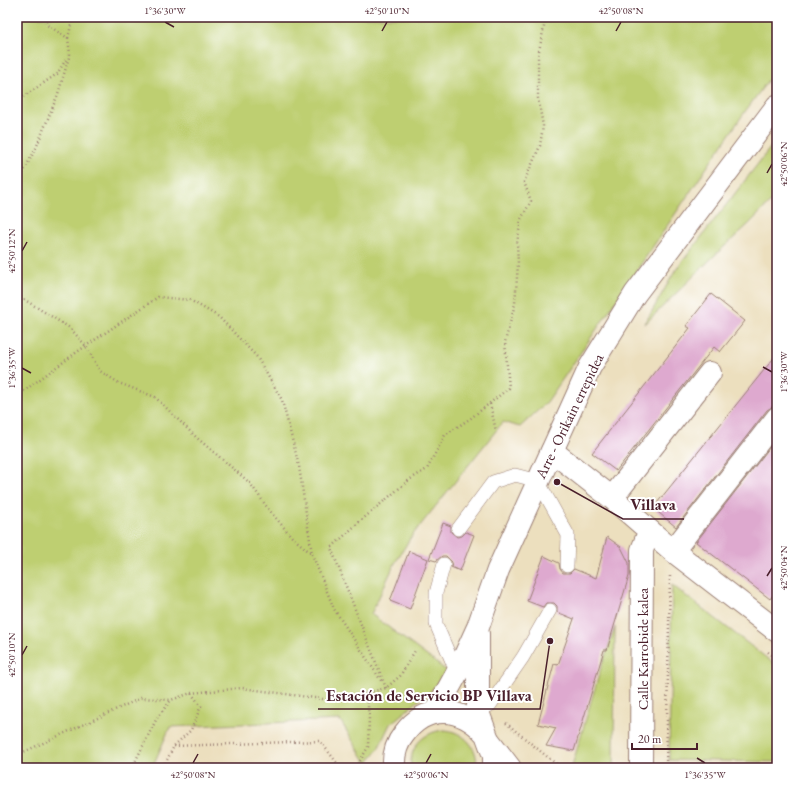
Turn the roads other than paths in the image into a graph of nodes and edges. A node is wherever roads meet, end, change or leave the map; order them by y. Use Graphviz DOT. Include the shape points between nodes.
graph roads {
  1 [pos="777,106"];
  2 [pos="710,373"];
  3 [pos="777,418"];
  4 [pos="552,451"];
  5 [pos="538,481"];
  6 [pos="612,498"];
  7 [pos="458,528"];
  8 [pos="649,532"];
  9 [pos="673,551"];
  10 [pos="444,564"];
  11 [pos="567,566"];
  12 [pos="550,610"];
  13 [pos="478,627"];
  14 [pos="777,631"];
  15 [pos="457,673"];
  16 [pos="478,712"];
  17 [pos="435,713"];
  18 [pos="488,738"];
  19 [pos="394,768"];
  20 [pos="494,768"];
  21 [pos="510,768"];
  22 [pos="641,768"];
  1 -- 4 [label="main road, Arre - Orikain errepidea" via="635,294 590,367"];
  2 -- 6 [label="main road"];
  3 -- 9 [label="main road"];
  4 -- 5 [label="main road, Arre - Orikain errepidea"];
  4 -- 6 [label="main road"];
  5 -- 7 [label="lane" via="514,474 493,482"];
  5 -- 11 [label="lane" via="568,535"];
  5 -- 13 [label="main road, Arre - Orikain errepidea" via="498,570"];
  6 -- 8 [label="main road"];
  8 -- 9 [label="main road"];
  8 -- 22 [label="main road, Calle Karrobide kalea" via="642,550"];
  9 -- 14 [label="main road"];
  10 -- 15 [label="lane" via="436,593 436,624"];
  12 -- 16 [label="lane" via="523,657 490,705"];
  13 -- 15 [label="main road"];
  13 -- 16 [label="main road"];
  15 -- 17 [label="main road"];
  16 -- 18 [label="main road"];
  17 -- 18 [label="main road" via="450,712 463,716 476,723"];
  17 -- 19 [label="main road" via="423,716 411,724 398,742 393,760"];
  18 -- 20 [label="main road" via="494,756"];
  18 -- 21 [label="main road"];
}
